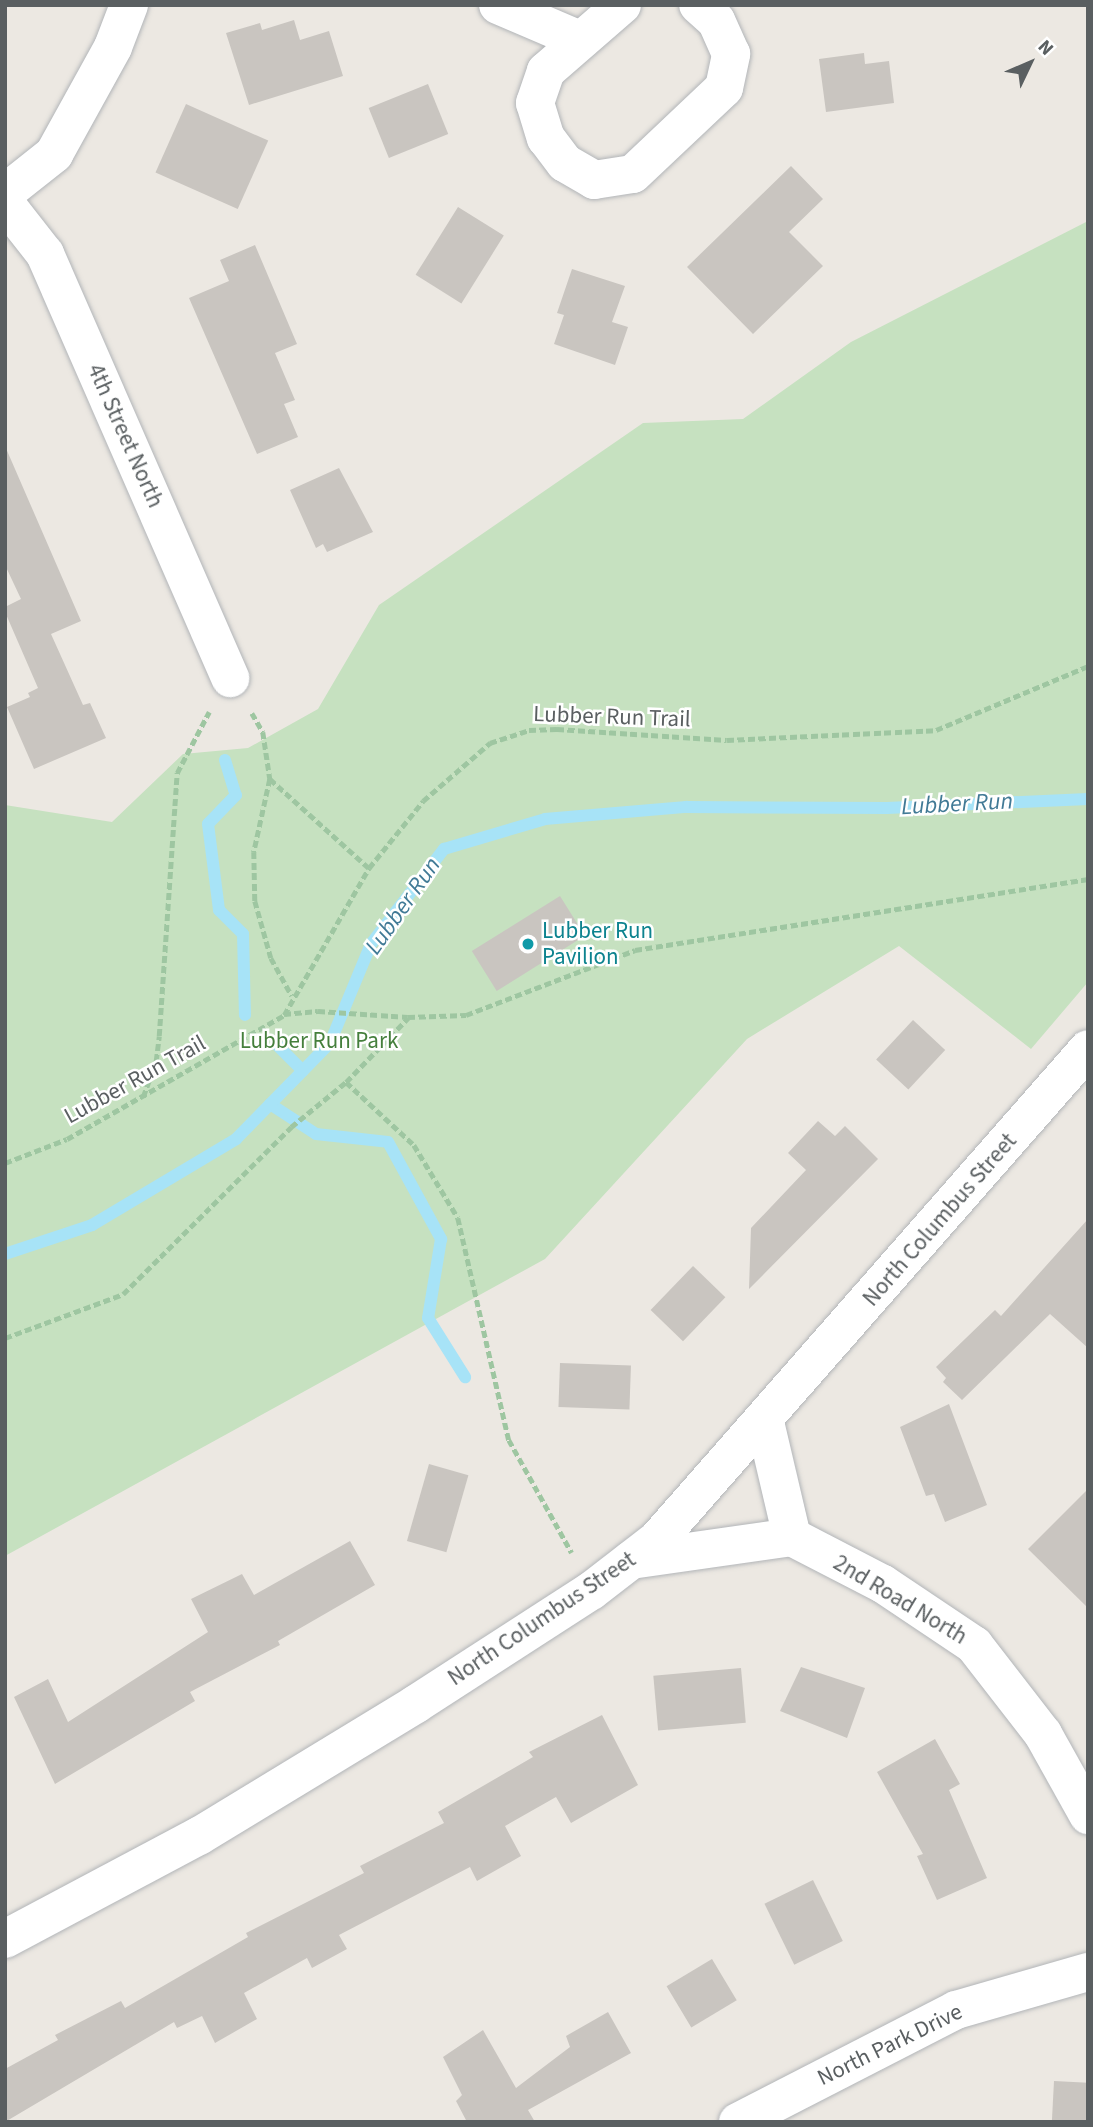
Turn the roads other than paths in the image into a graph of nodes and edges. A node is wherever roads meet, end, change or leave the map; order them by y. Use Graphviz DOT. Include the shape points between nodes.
graph roads {
  1 [pos="129,5"];
  2 [pos="498,5"];
  3 [pos="622,5"];
  4 [pos="698,5"];
  5 [pos="580,40"];
  6 [pos="5,193"];
  7 [pos="5,202"];
  8 [pos="230,678"];
  9 [pos="1088,1049"];
  10 [pos="765,1422"];
  11 [pos="792,1537"];
  12 [pos="631,1560"];
  13 [pos="1088,1815"];
  14 [pos="5,1939"];
  15 [pos="1088,1972"];
  16 [pos="738,2122"];
  1 -- 6 [label="street" via="113,47 54,154"];
  2 -- 5 [label="street"];
  3 -- 5 [label="street"];
  4 -- 5 [label="street" via="716,21 731,54 724,88 633,174 594,180 565,163 545,138 535,103 547,71"];
  7 -- 8 [label="street, 4th Street North" via="45,254"];
  9 -- 10 [label="street, North Columbus Street"];
  10 -- 11 [label="street"];
  10 -- 12 [label="street, North Columbus Street" via="657,1540"];
  11 -- 12 [label="street"];
  11 -- 13 [label="street, 2nd Road North" via="883,1584 974,1645 1043,1734"];
  12 -- 14 [label="street, North Columbus Street" via="591,1591 199,1836"];
  15 -- 16 [label="street, North Park Drive" via="956,2010"];
}
